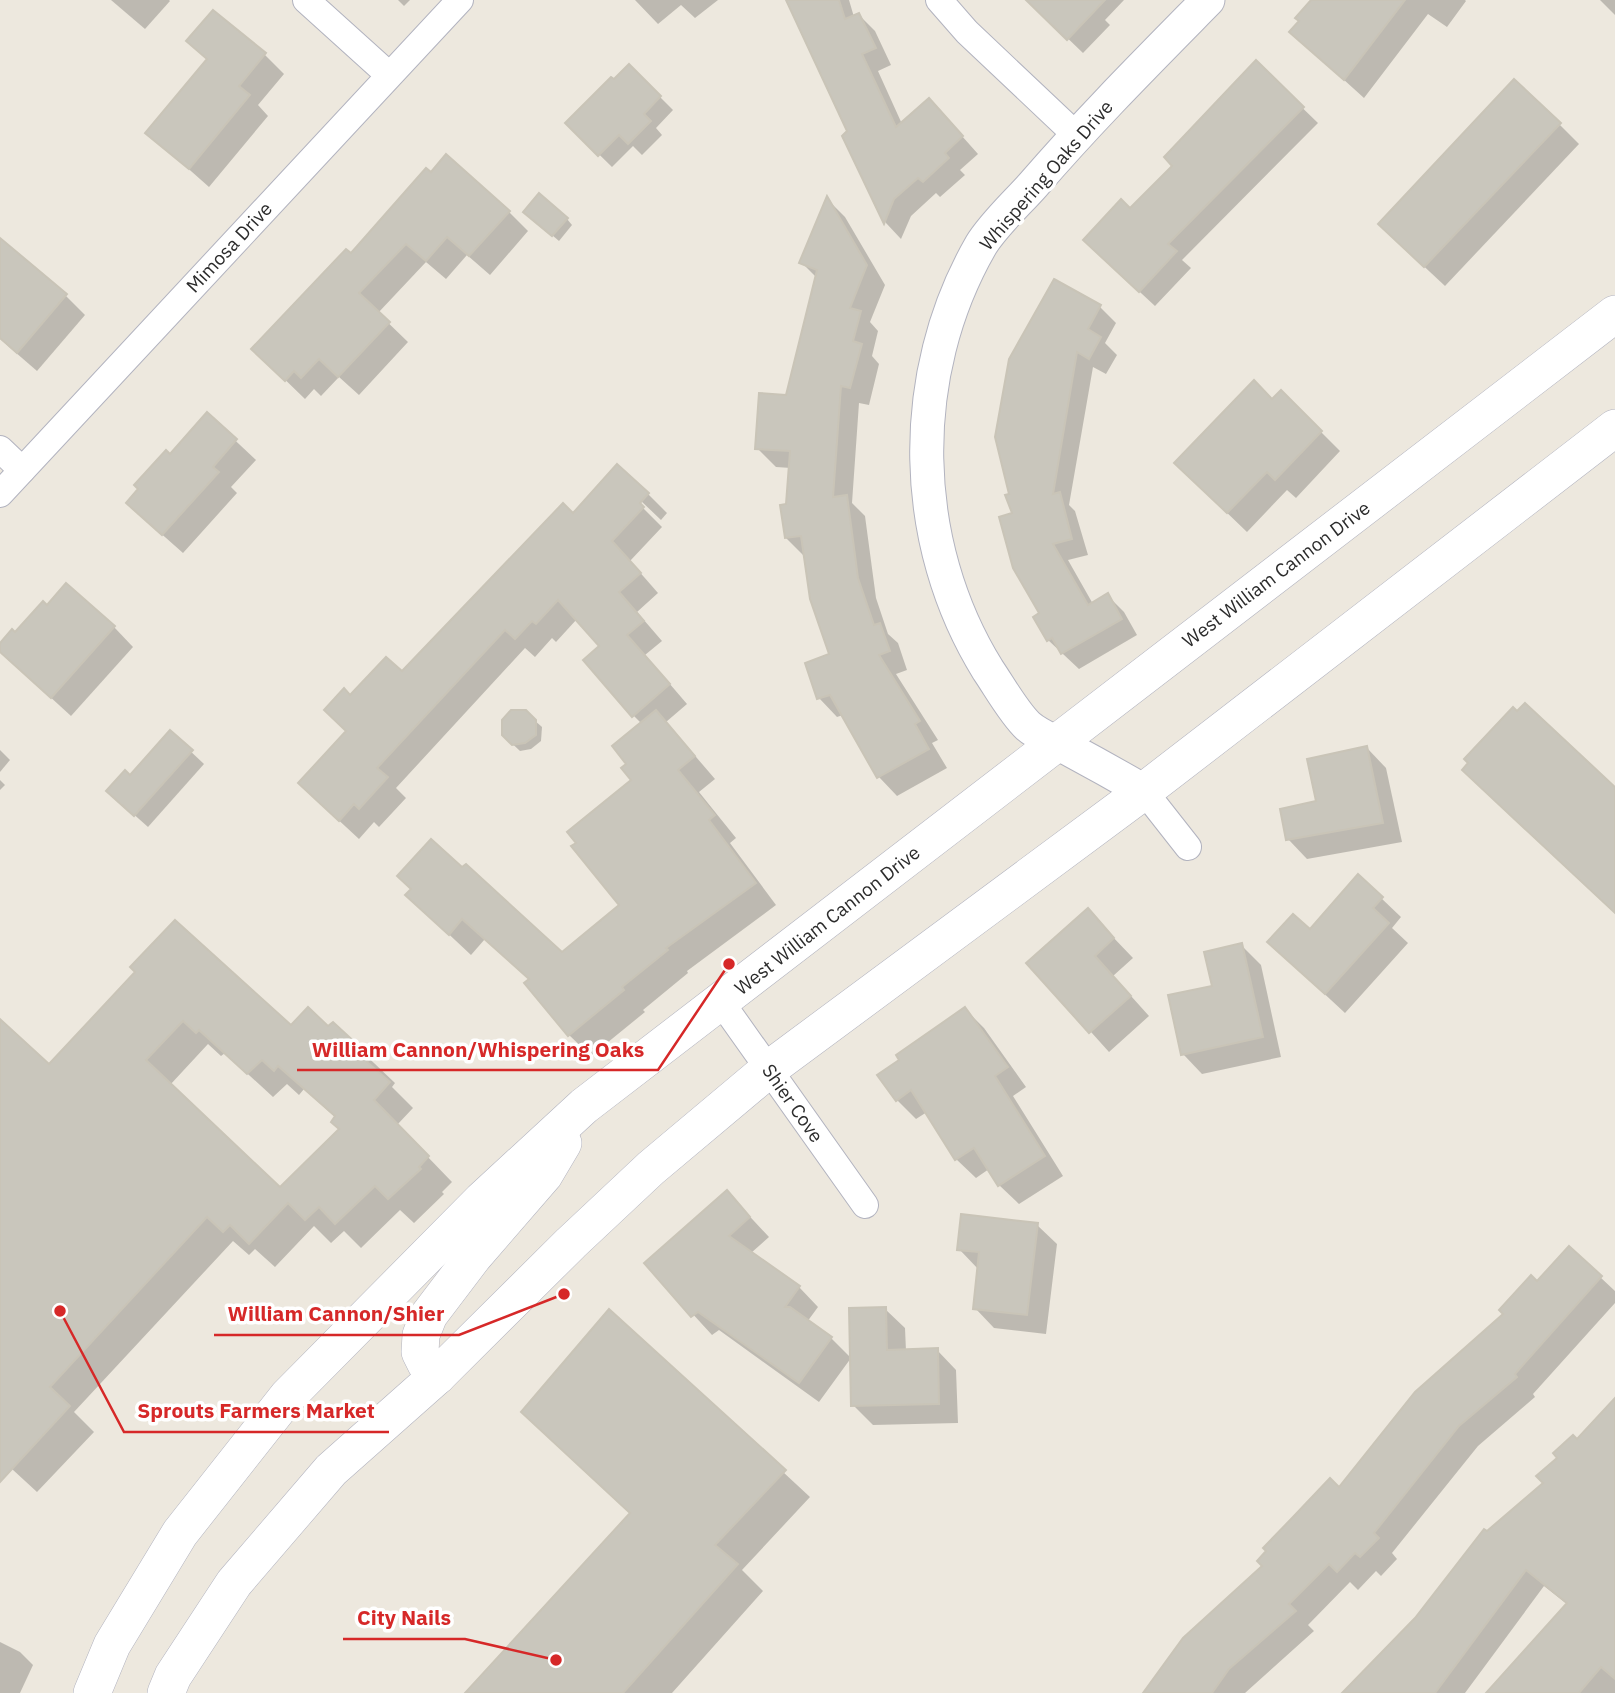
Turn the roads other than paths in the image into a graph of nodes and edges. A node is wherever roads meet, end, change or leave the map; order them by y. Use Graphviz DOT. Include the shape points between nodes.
graph roads {
  1 [pos="306,0"];
  2 [pos="460,0"];
  3 [pos="939,0"];
  4 [pos="1208,0"];
  5 [pos="388,75"];
  6 [pos="1076,135"];
  7 [pos="1615,314"];
  8 [pos="1615,428"];
  9 [pos="0,449"];
  10 [pos="22,470"];
  11 [pos="0,494"];
  12 [pos="1056,742"];
  13 [pos="1144,791"];
  14 [pos="1188,847"];
  15 [pos="721,1002"];
  16 [pos="769,1069"];
  17 [pos="584,1106"];
  18 [pos="864,1205"];
  19 [pos="437,1376"];
  20 [pos="92,1693"];
  21 [pos="166,1693"];
  1 -- 5 [label="street"];
  2 -- 5 [label="street, Mimosa Drive"];
  3 -- 6 [label="street"];
  4 -- 6 [label="street, Whispering Oaks Drive"];
  5 -- 10 [label="street, Mimosa Drive"];
  6 -- 12 [label="street, Whispering Oaks Drive" via="982,244 951,309 938,347 930,397 927,460 929,511 958,614 980,657 1028,726"];
  7 -- 12 [label="main road, West William Cannon Drive"];
  8 -- 13 [label="main road"];
  9 -- 10 [label="street"];
  10 -- 11 [label="street, Mimosa Drive"];
  12 -- 13 [label="street, Whispering Oaks Drive"];
  12 -- 15 [label="main road, West William Cannon Drive"];
  13 -- 14 [label="street"];
  13 -- 16 [label="main road"];
  15 -- 16 [label="street, Shier Cove"];
  15 -- 17 [label="main road, West William Cannon Drive"];
  16 -- 18 [label="street, Shier Cove"];
  16 -- 19 [label="main road" via="651,1168"];
  17 -- 19 [label="main road" via="544,1175 429,1315 420,1352"];
  17 -- 20 [label="main road, West William Cannon Drive" via="482,1200 288,1396 180,1533 112,1645"];
  19 -- 21 [label="main road" via="331,1471 234,1583"];
}
